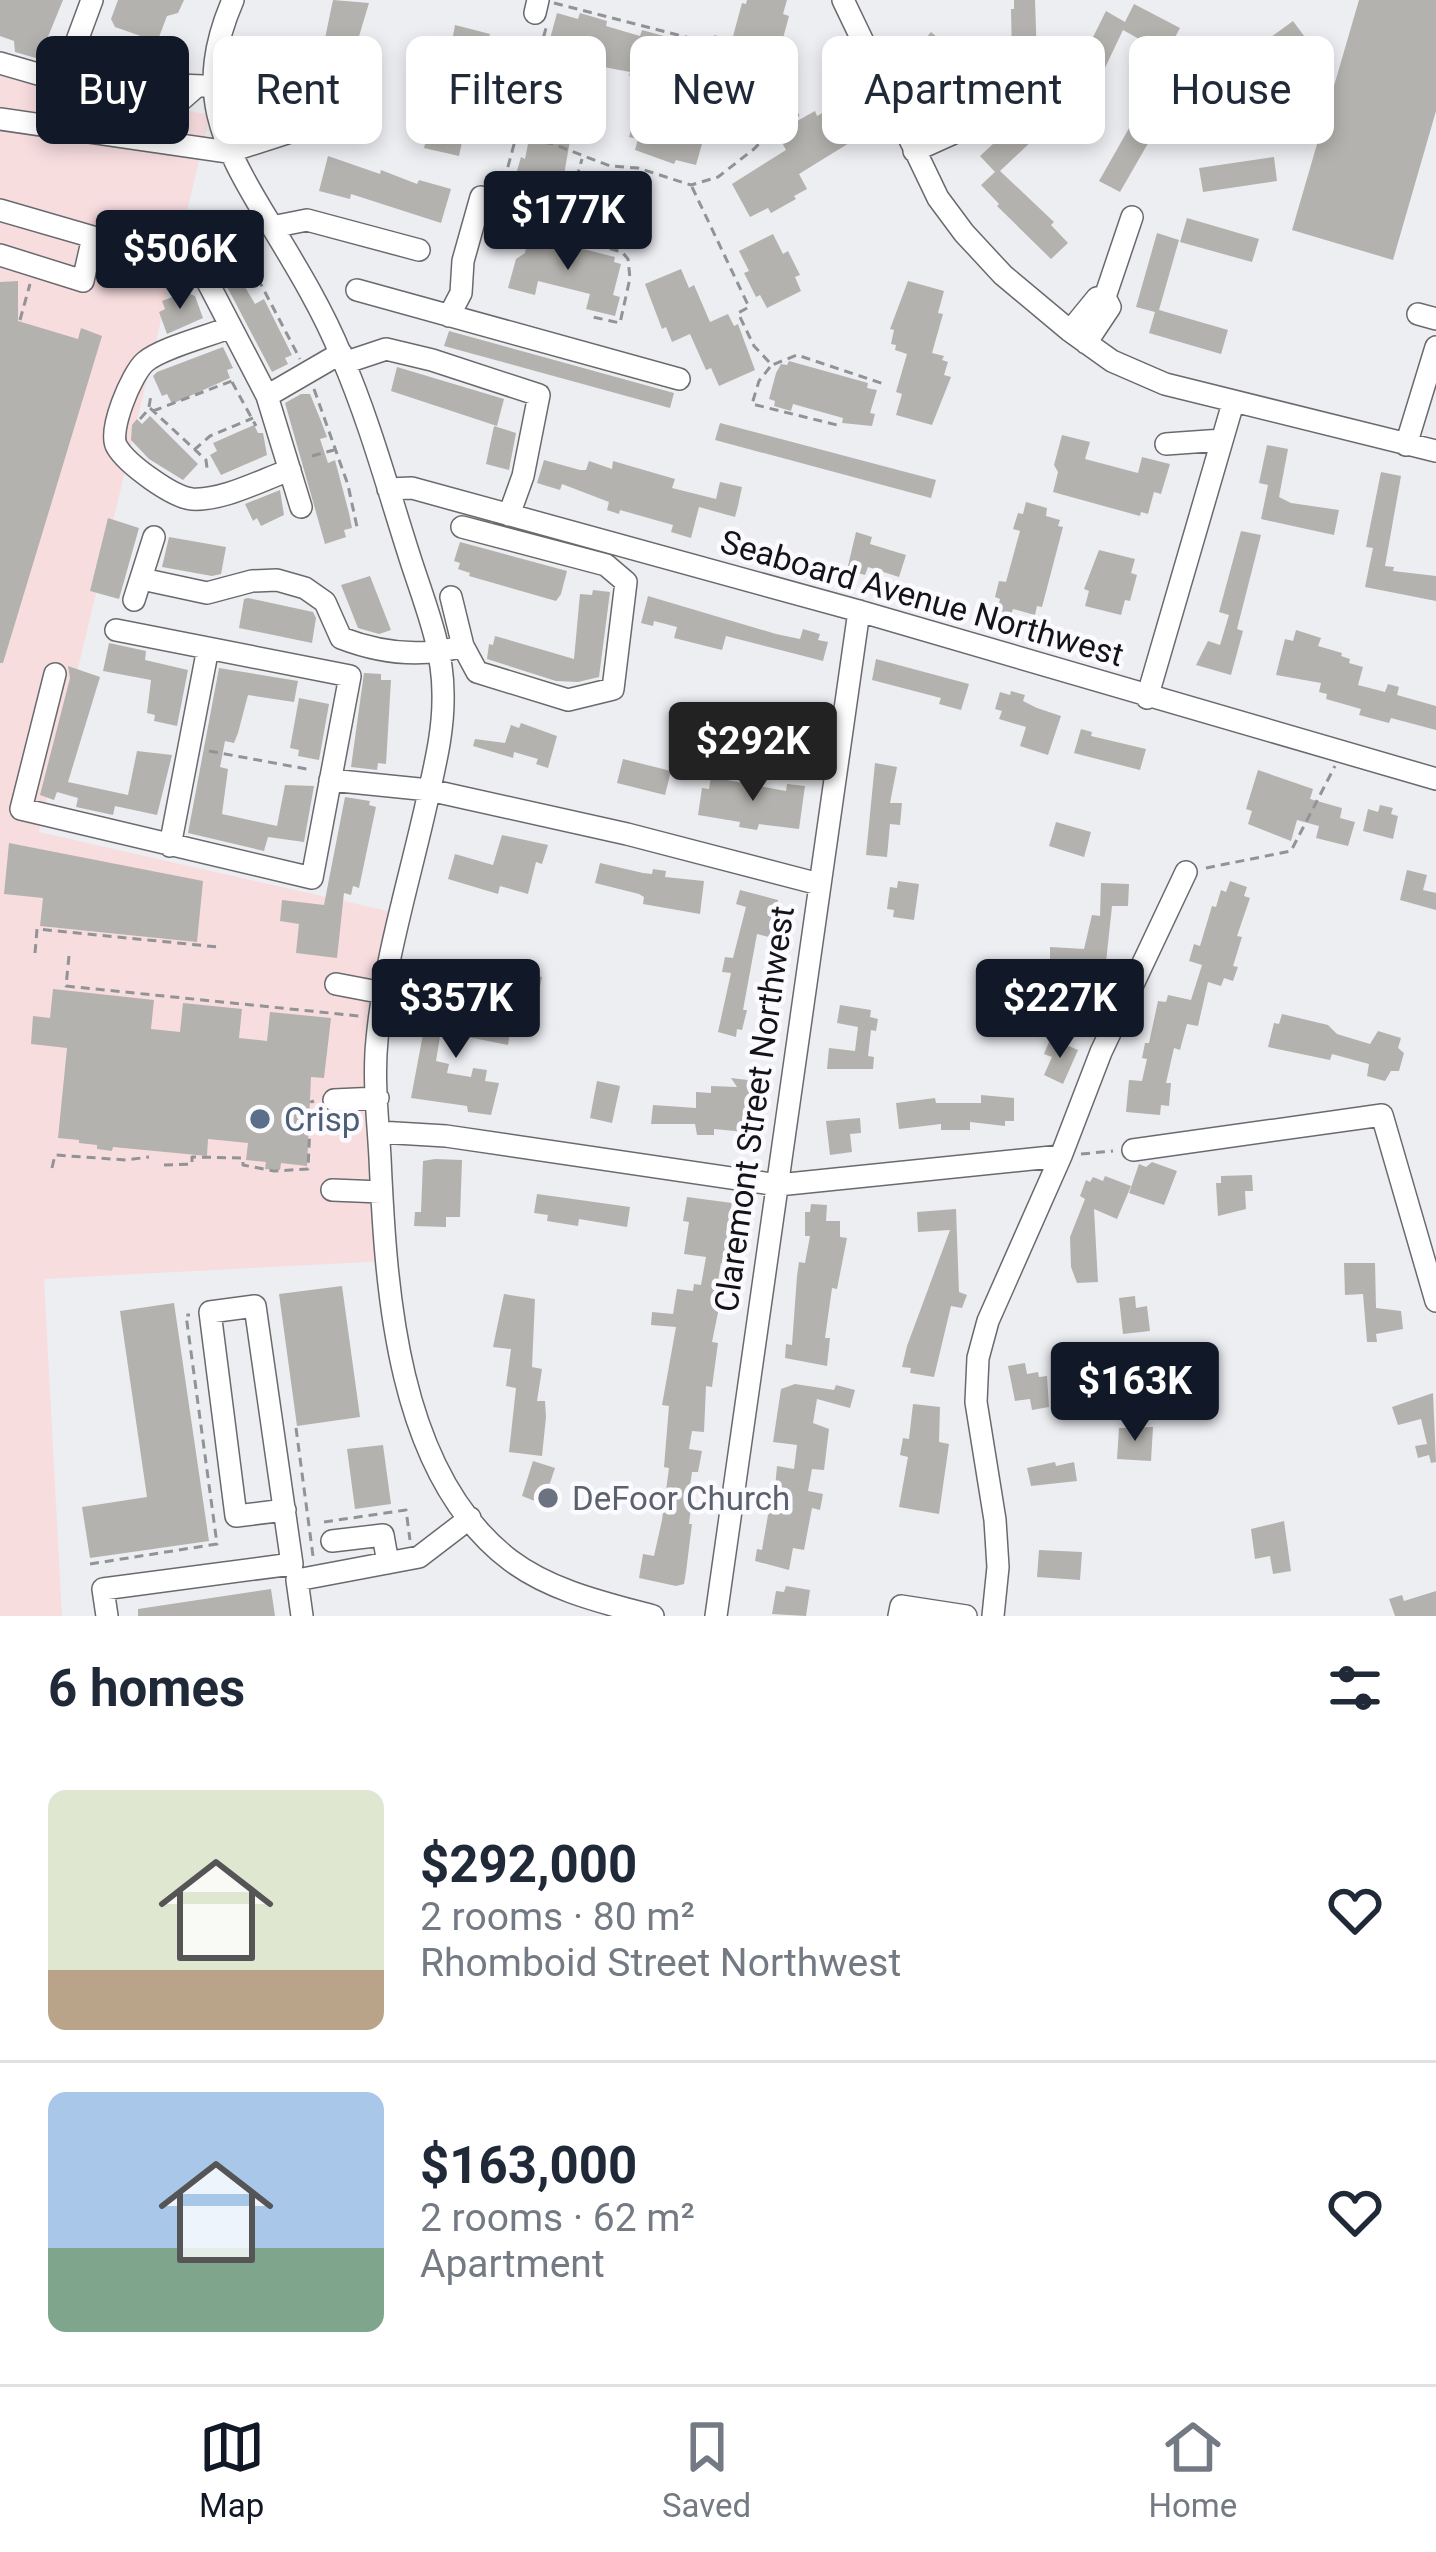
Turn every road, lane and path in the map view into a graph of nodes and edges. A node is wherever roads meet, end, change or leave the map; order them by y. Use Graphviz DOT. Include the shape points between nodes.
graph roads {
  1 [pos="92,0"];
  2 [pos="233,0"];
  3 [pos="847,1"];
  4 [pos="543,10"];
  5 [pos="79,36"];
  6 [pos="676,36"];
  7 [pos="0,63"];
  8 [pos="36,73"];
  9 [pos="189,79"];
  10 [pos="205,86"];
  11 [pos="799,115"];
  12 [pos="0,119"];
  13 [pos="253,144"];
  14 [pos="513,144"];
  15 [pos="553,144"];
  16 [pos="931,144"];
  17 [pos="228,152"];
  18 [pos="914,152"];
  19 [pos="582,157"];
  20 [pos="658,164"];
  21 [pos="656,173"];
  22 [pos="691,185"];
  23 [pos="490,198"];
  24 [pos="0,210"];
  25 [pos="223,212"];
  26 [pos="1132,217"];
  27 [pos="494,218"];
  28 [pos="272,226"];
  29 [pos="560,236"];
  30 [pos="419,250"];
  31 [pos="194,254"];
  32 [pos="0,255"];
  33 [pos="15,279"];
  34 [pos="358,290"];
  35 [pos="592,313"];
  36 [pos="449,316"];
  37 [pos="20,320"];
  38 [pos="231,327"];
  39 [pos="1078,337"];
  40 [pos="1436,346"];
  41 [pos="342,358"];
  42 [pos="772,365"];
  43 [pos="229,371"];
  44 [pos="307,373"];
  45 [pos="240,379"];
  46 [pos="679,379"];
  47 [pos="884,384"];
  48 [pos="151,395"];
  49 [pos="1233,403"];
  50 [pos="152,410"];
  51 [pos="264,413"];
  52 [pos="140,419"];
  53 [pos="837,425"];
  54 [pos="1222,440"];
  55 [pos="1406,445"];
  56 [pos="336,449"];
  57 [pos="194,450"];
  58 [pos="1436,451"];
  59 [pos="312,456"];
  60 [pos="207,468"];
  61 [pos="1214,469"];
  62 [pos="290,470"];
  63 [pos="388,489"];
  64 [pos="301,507"];
  65 [pos="509,515"];
  66 [pos="462,526"];
  67 [pos="357,527"];
  68 [pos="154,537"];
  69 [pos="599,551"];
  70 [pos="451,597"];
  71 [pos="859,611"];
  72 [pos="116,630"];
  73 [pos="463,646"];
  74 [pos="208,648"];
  75 [pos="439,653"];
  76 [pos="55,674"];
  77 [pos="1147,698"];
  78 [pos="190,747"];
  79 [pos="1341,753"];
  80 [pos="331,776"];
  81 [pos="1436,779"];
  82 [pos="429,790"];
  83 [pos="170,846"];
  84 [pos="1186,872"];
  85 [pos="819,884"];
  86 [pos="218,947"];
  87 [pos="35,953"];
  88 [pos="69,956"];
  89 [pos="336,984"];
  90 [pos="385,994"];
  91 [pos="508,1006"];
  92 [pos="366,1017"];
  93 [pos="378,1097"];
  94 [pos="334,1100"];
  95 [pos="379,1132"];
  96 [pos="1133,1150"];
  97 [pos="1061,1156"];
  98 [pos="149,1157"];
  99 [pos="164,1165"];
  100 [pos="52,1168"];
  101 [pos="778,1185"];
  102 [pos="332,1190"];
  103 [pos="381,1192"];
  104 [pos="1436,1301"];
  105 [pos="186,1315"];
  106 [pos="296,1428"];
  107 [pos="285,1510"];
  108 [pos="470,1518"];
  109 [pos="332,1541"];
  110 [pos="185,1550"];
  111 [pos="188,1563"];
  112 [pos="388,1563"];
  113 [pos="90,1564"];
  114 [pos="316,1564"];
  115 [pos="295,1572"];
  116 [pos="581,1607"];
  117 [pos="107,1616"];
  118 [pos="302,1616"];
  119 [pos="653,1616"];
  120 [pos="716,1616"];
  121 [pos="899,1616"];
  122 [pos="966,1616"];
  123 [pos="993,1616"];
  1 -- 5 [label="street"];
  2 -- 10 [label="street"];
  3 -- 18 [label="street"];
  4 -- 6 [label="path"];
  7 -- 8 [label="street"];
  9 -- 10 [label="street"];
  10 -- 17 [label="street"];
  11 -- 22 [label="path" via="781,120 718,177"];
  12 -- 17 [label="street"];
  13 -- 17 [label="street"];
  14 -- 23 [label="path"];
  15 -- 19 [label="path"];
  16 -- 18 [label="street"];
  17 -- 28 [label="street"];
  18 -- 39 [label="street" via="964,233"];
  19 -- 21 [label="path"];
  19 -- 29 [label="path"];
  20 -- 21 [label="path"];
  21 -- 22 [label="path"];
  22 -- 42 [label="path" via="749,307 738,313"];
  23 -- 36 [label="street"];
  24 -- 32 [label="street" via="93,237 83,281"];
  25 -- 44 [label="path"];
  26 -- 39 [label="street" via="1105,297 1096,298"];
  27 -- 29 [label="path"];
  28 -- 30 [label="street" via="307,220"];
  28 -- 41 [label="street"];
  29 -- 35 [label="path" via="628,259 620,323"];
  31 -- 38 [label="street"];
  33 -- 37 [label="path" via="30,284"];
  34 -- 36 [label="street"];
  36 -- 46 [label="street"];
  38 -- 45 [label="street"];
  38 -- 62 [label="street" via="149,358 122,407 116,446 156,484 194,500"];
  39 -- 49 [label="street" via="1138,374"];
  40 -- 55 [label="street"];
  41 -- 44 [label="street"];
  41 -- 63 [label="street"];
  41 -- 65 [label="street" via="386,349 539,395"];
  42 -- 47 [label="path" via="797,355"];
  42 -- 53 [label="path" via="752,404"];
  43 -- 45 [label="path"];
  44 -- 51 [label="street"];
  44 -- 56 [label="path"];
  45 -- 50 [label="path"];
  45 -- 51 [label="street"];
  45 -- 51 [label="path"];
  48 -- 50 [label="path"];
  49 -- 54 [label="street"];
  49 -- 55 [label="street"];
  50 -- 52 [label="path"];
  50 -- 57 [label="path"];
  51 -- 57 [label="path"];
  51 -- 62 [label="street"];
  54 -- 61 [label="street"];
  54 -- 61 [label="street" via="1166,444"];
  55 -- 58 [label="street"];
  56 -- 59 [label="path"];
  56 -- 67 [label="path"];
  57 -- 60 [label="path"];
  61 -- 77 [label="street"];
  62 -- 64 [label="street"];
  63 -- 65 [label="street, Seaboard Avenue Northwest" via="412,488"];
  63 -- 75 [label="street"];
  65 -- 69 [label="street, Seaboard Avenue Northwest"];
  66 -- 69 [label="street"];
  68 -- 75 [label="street" via="138,589 207,593 277,580 325,602 341,638 369,649"];
  69 -- 71 [label="street, Seaboard Avenue Northwest"];
  69 -- 73 [label="street" via="626,582 614,689 568,700 477,672"];
  70 -- 73 [label="street"];
  71 -- 77 [label="street, Seaboard Avenue Northwest"];
  71 -- 85 [label="street, Claremont Street Northwest"];
  72 -- 74 [label="street"];
  73 -- 75 [label="street"];
  74 -- 78 [label="street"];
  74 -- 80 [label="street" via="350,676"];
  75 -- 82 [label="street" via="443,718"];
  76 -- 83 [label="street" via="21,809"];
  77 -- 79 [label="street, Seaboard Avenue Northwest"];
  78 -- 80 [label="path"];
  78 -- 83 [label="street"];
  79 -- 81 [label="street, Seaboard Avenue Northwest"];
  79 -- 84 [label="path" via="1291,851"];
  80 -- 82 [label="street"];
  80 -- 83 [label="street" via="312,878"];
  82 -- 85 [label="street"];
  82 -- 90 [label="street"];
  84 -- 97 [label="street"];
  85 -- 101 [label="street, Claremont Street Northwest"];
  86 -- 87 [label="path" via="38,929"];
  88 -- 92 [label="path" via="66,986"];
  89 -- 90 [label="street"];
  90 -- 91 [label="street"];
  90 -- 93 [label="street"];
  93 -- 94 [label="street"];
  93 -- 95 [label="street"];
  94 -- 99 [label="path" via="310,1102 308,1169 274,1171 243,1165 242,1158"];
  95 -- 101 [label="street"];
  95 -- 103 [label="street"];
  96 -- 97 [label="path"];
  96 -- 104 [label="street" via="1382,1115"];
  97 -- 101 [label="street"];
  97 -- 123 [label="street" via="977,1358 997,1543"];
  98 -- 100 [label="path" via="55,1155"];
  101 -- 120 [label="street, Claremont Street Northwest"];
  102 -- 103 [label="street"];
  103 -- 108 [label="street" via="406,1386 432,1454"];
  105 -- 110 [label="path" via="217,1544"];
  106 -- 114 [label="path"];
  107 -- 107 [label="street" via="255,1306 210,1312 236,1516"];
  107 -- 115 [label="street"];
  108 -- 112 [label="street" via="419,1557"];
  108 -- 116 [label="street" via="512,1562"];
  109 -- 112 [label="street" via="392,1533"];
  110 -- 111 [label="path"];
  110 -- 113 [label="path"];
  112 -- 115 [label="street"];
  115 -- 117 [label="street" via="103,1589"];
  115 -- 118 [label="street"];
  116 -- 119 [label="street"];
  121 -- 122 [label="street" via="901,1606"];
}
